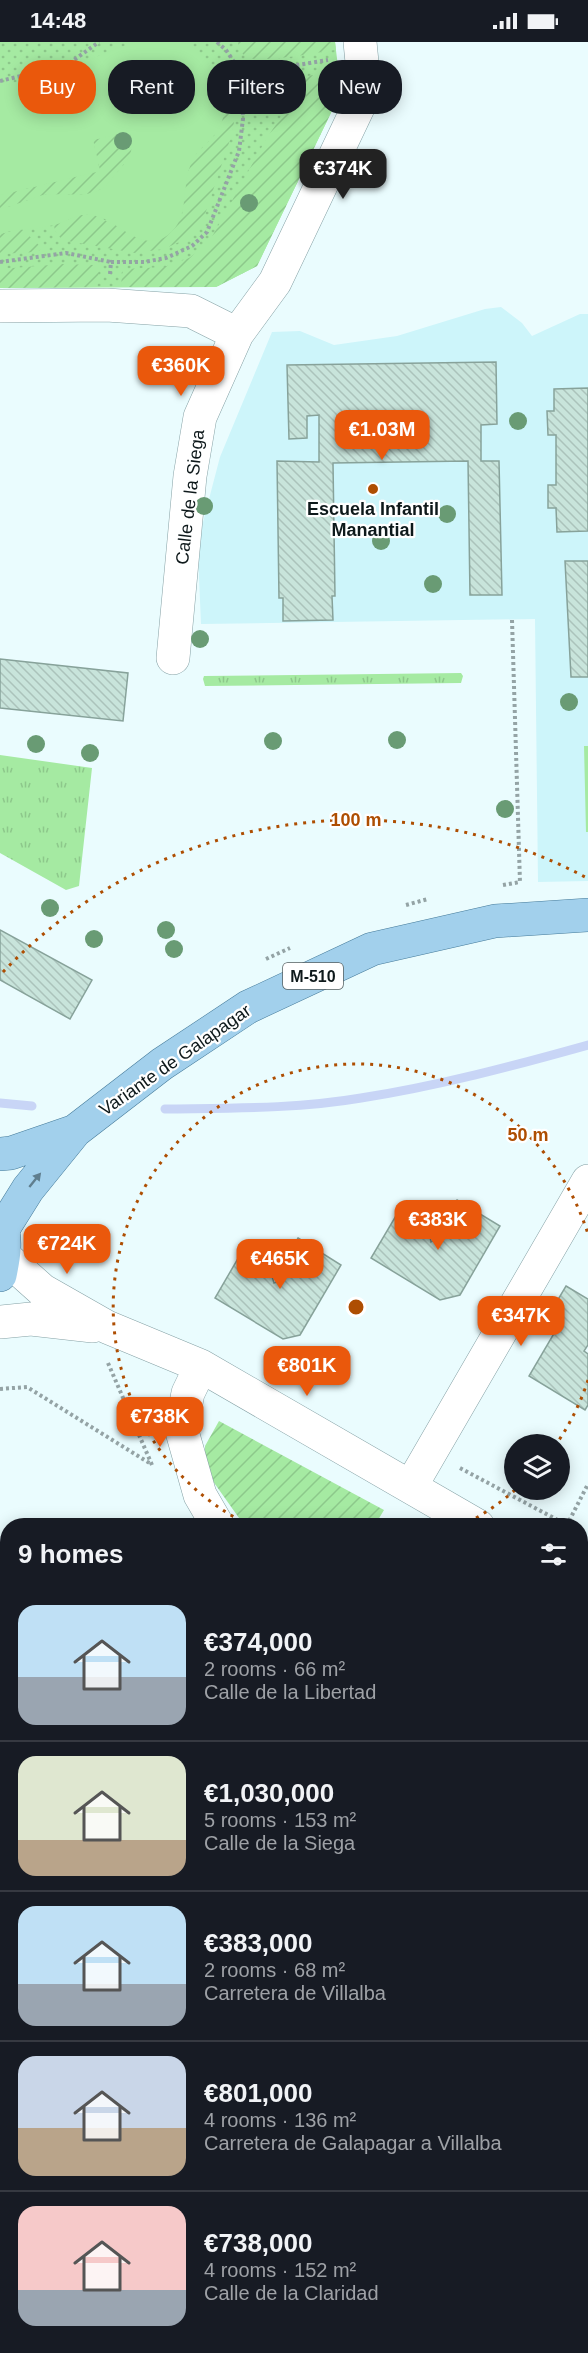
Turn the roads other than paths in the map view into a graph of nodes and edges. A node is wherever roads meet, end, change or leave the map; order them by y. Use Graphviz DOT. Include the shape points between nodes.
graph roads {
  1 [pos="361,48"];
  2 [pos="0,306"];
  3 [pos="237,334"];
  4 [pos="173,658"];
  5 [pos="588,915"];
  6 [pos="75,1131"];
  7 [pos="0,1154"];
  8 [pos="588,1181"];
  9 [pos="2,1245"];
  10 [pos="0,1322"];
  11 [pos="107,1327"];
  12 [pos="201,1366"];
  13 [pos="411,1486"];
  14 [pos="213,1518"];
  15 [pos="465,1518"];
  1 -- 3 [label="street, Calle de la Siega" via="366,93 275,282"];
  2 -- 3 [label="street" via="107,305 191,311"];
  3 -- 4 [label="street, Calle de la Siega" via="200,417 190,476"];
  5 -- 6 [label="main road, Variante de Galapagar / M-510" via="495,921 372,948 248,1006 162,1064"];
  6 -- 7 [label="main road, M-510"];
  9 -- 6 [label="main road, M-510, one-way" via="27,1189"];
  8 -- 13 [label="street"];
  9 -- 11 [label="street" via="42,1290"];
  10 -- 11 [label="street" via="31,1319"];
  11 -- 12 [label="street"];
  12 -- 13 [label="street"];
  12 -- 14 [label="street" via="188,1392 182,1428 200,1495"];
  13 -- 15 [label="street"];
}
